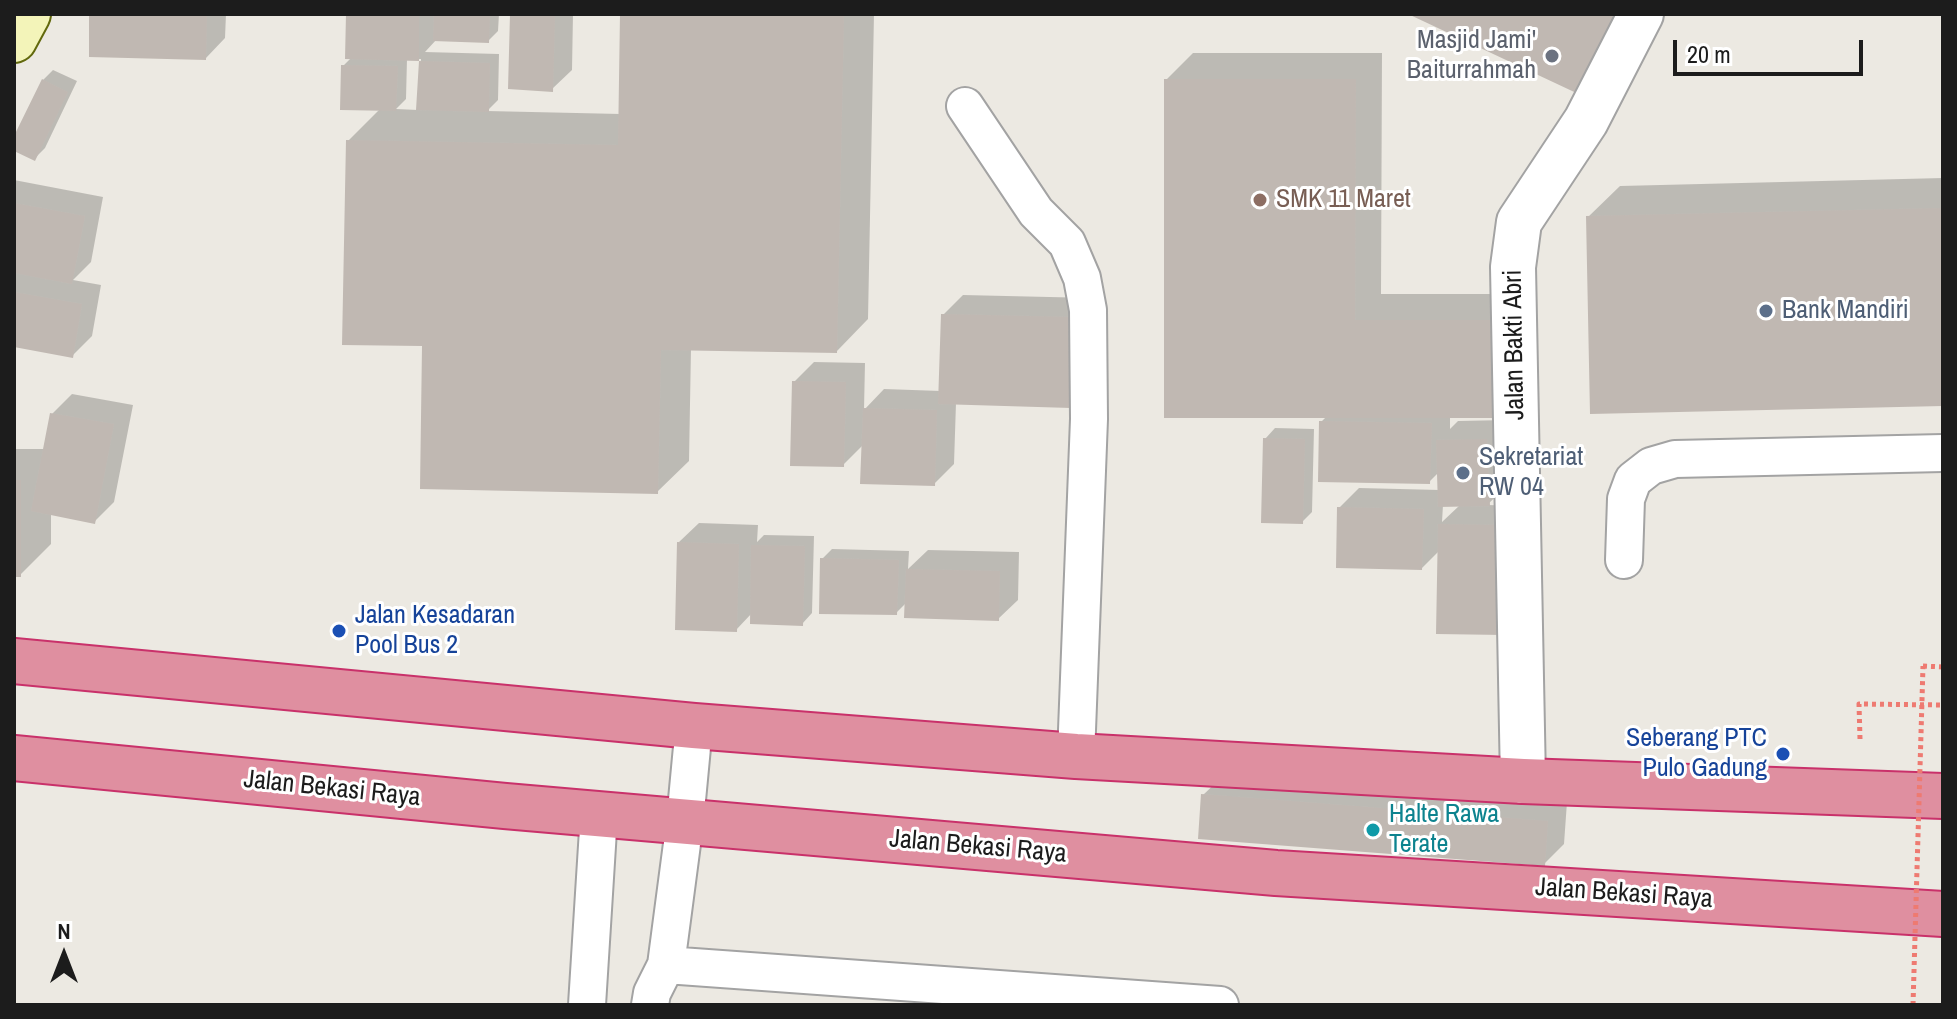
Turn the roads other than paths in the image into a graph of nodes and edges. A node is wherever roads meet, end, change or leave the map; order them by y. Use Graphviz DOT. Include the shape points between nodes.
graph roads {
  1 [pos="28,14"];
  2 [pos="1641,14"];
  3 [pos="14,40"];
  4 [pos="965,106"];
  5 [pos="1943,453"];
  6 [pos="1624,560"];
  7 [pos="14,661"];
  8 [pos="694,726"];
  9 [pos="1076,756"];
  10 [pos="14,758"];
  11 [pos="1523,781"];
  12 [pos="1943,796"];
  13 [pos="599,814"];
  14 [pos="685,821"];
  15 [pos="1943,914"];
  16 [pos="666,965"];
  17 [pos="587,1005"];
  18 [pos="650,1005"];
  19 [pos="672,1005"];
  20 [pos="1220,1005"];
  1 -- 3 [label="street"];
  2 -- 11 [label="street, Jalan Bakti Abri" via="1586,121 1519,222 1513,267"];
  4 -- 9 [label="lane" via="1036,212 1067,243 1088,310"];
  5 -- 6 [label="lane" via="1675,459 1651,466 1633,480 1626,499"];
  7 -- 8 [label="highway"];
  8 -- 9 [label="highway"];
  8 -- 14 [label="lane"];
  9 -- 11 [label="highway"];
  10 -- 13 [label="highway, Jalan Bekasi Raya"];
  11 -- 12 [label="highway"];
  13 -- 14 [label="highway, Jalan Bekasi Raya"];
  13 -- 17 [label="lane"];
  14 -- 15 [label="highway, Jalan Bekasi Raya" via="1276,873"];
  14 -- 16 [label="lane"];
  16 -- 18 [label="lane"];
  16 -- 19 [label="lane"];
  16 -- 20 [label="lane"];
}
